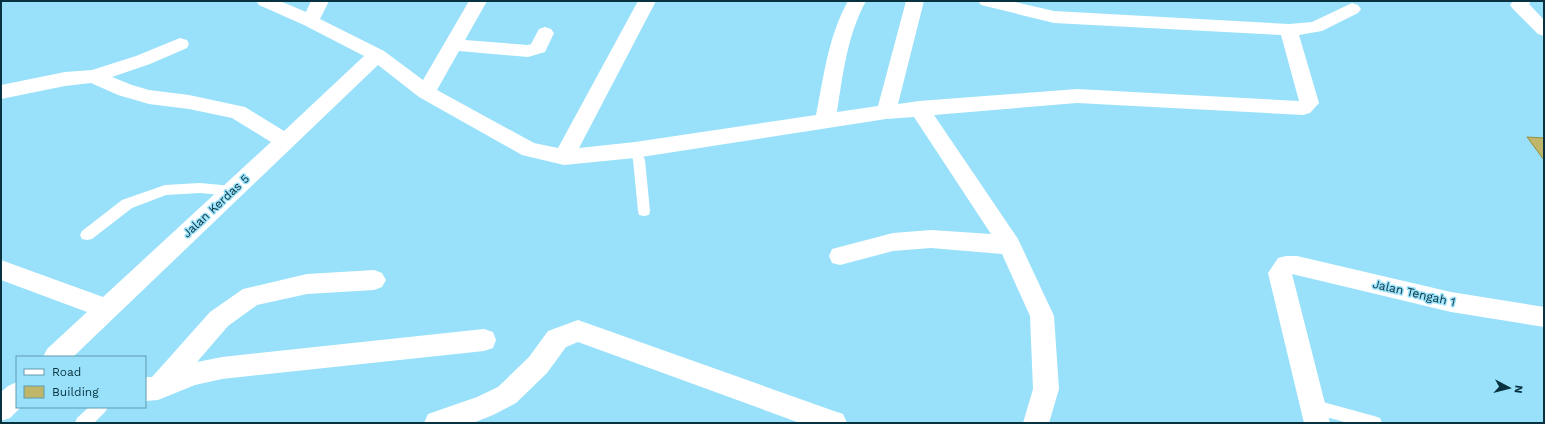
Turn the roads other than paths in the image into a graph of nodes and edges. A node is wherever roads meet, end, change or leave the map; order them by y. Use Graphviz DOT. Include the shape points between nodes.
graph roads {
  1 [pos="264,1"];
  2 [pos="320,1"];
  3 [pos="478,1"];
  4 [pos="648,1"];
  5 [pos="857,1"];
  6 [pos="915,1"];
  7 [pos="987,1"];
  8 [pos="1522,1"];
  9 [pos="1021,5"];
  10 [pos="1352,9"];
  11 [pos="310,21"];
  12 [pos="1289,30"];
  13 [pos="1544,30"];
  14 [pos="545,33"];
  15 [pos="180,44"];
  16 [pos="454,45"];
  17 [pos="376,55"];
  18 [pos="93,76"];
  19 [pos="1,92"];
  20 [pos="426,92"];
  21 [pos="919,108"];
  22 [pos="886,112"];
  23 [pos="825,122"];
  24 [pos="285,141"];
  25 [pos="636,150"];
  26 [pos="564,157"];
  27 [pos="232,191"];
  28 [pos="644,211"];
  29 [pos="87,235"];
  30 [pos="1010,245"];
  31 [pos="840,256"];
  32 [pos="1,270"];
  33 [pos="374,280"];
  34 [pos="107,309"];
  35 [pos="1544,317"];
  36 [pos="484,340"];
  37 [pos="57,356"];
  38 [pos="151,389"];
  39 [pos="16,395"];
  40 [pos="99,408"];
  41 [pos="1,409"];
  42 [pos="1314,415"];
  43 [pos="83,423"];
  44 [pos="437,423"];
  45 [pos="834,423"];
  46 [pos="1036,423"];
  47 [pos="1374,423"];
  1 -- 11 [label="street"];
  2 -- 11 [label="street"];
  3 -- 16 [label="street"];
  4 -- 26 [label="street"];
  5 -- 23 [label="street" via="848,15 842,33"];
  6 -- 22 [label="street"];
  7 -- 9 [label="street"];
  8 -- 13 [label="street" via="1519,5"];
  9 -- 12 [label="street" via="1054,17"];
  10 -- 12 [label="street" via="1316,27"];
  11 -- 17 [label="street"];
  12 -- 21 [label="street" via="1309,103 1303,108 1077,96"];
  14 -- 16 [label="street" via="538,48 528,52"];
  15 -- 18 [label="street"];
  16 -- 20 [label="street"];
  17 -- 20 [label="street"];
  17 -- 24 [label="street, Jalan Kerdas 5"];
  18 -- 19 [label="street"];
  18 -- 24 [label="street" via="149,97 238,112"];
  20 -- 26 [label="street" via="529,150"];
  21 -- 22 [label="street"];
  21 -- 30 [label="street"];
  22 -- 23 [label="street"];
  23 -- 25 [label="street"];
  24 -- 27 [label="street, Jalan Kerdas 5"];
  25 -- 26 [label="street"];
  25 -- 28 [label="lane"];
  27 -- 29 [label="lane" via="200,188 165,190 127,204"];
  27 -- 34 [label="street, Jalan Kerdas 5"];
  30 -- 31 [label="street" via="931,239 893,242"];
  30 -- 46 [label="street" via="1042,316 1046,389"];
  32 -- 34 [label="street"];
  33 -- 38 [label="street" via="307,284 251,296 219,319"];
  34 -- 37 [label="street, Jalan Kerdas 5"];
  35 -- 42 [label="street, Jalan Tengah 1" via="1453,303 1297,265 1286,265 1280,273"];
  36 -- 38 [label="street" via="222,368 194,374"];
  39 -- 41 [label="street"];
  40 -- 43 [label="lane"];
  42 -- 47 [label="lane"];
  44 -- 45 [label="street" via="484,407 507,395 538,365 557,339 578,331"];
}
